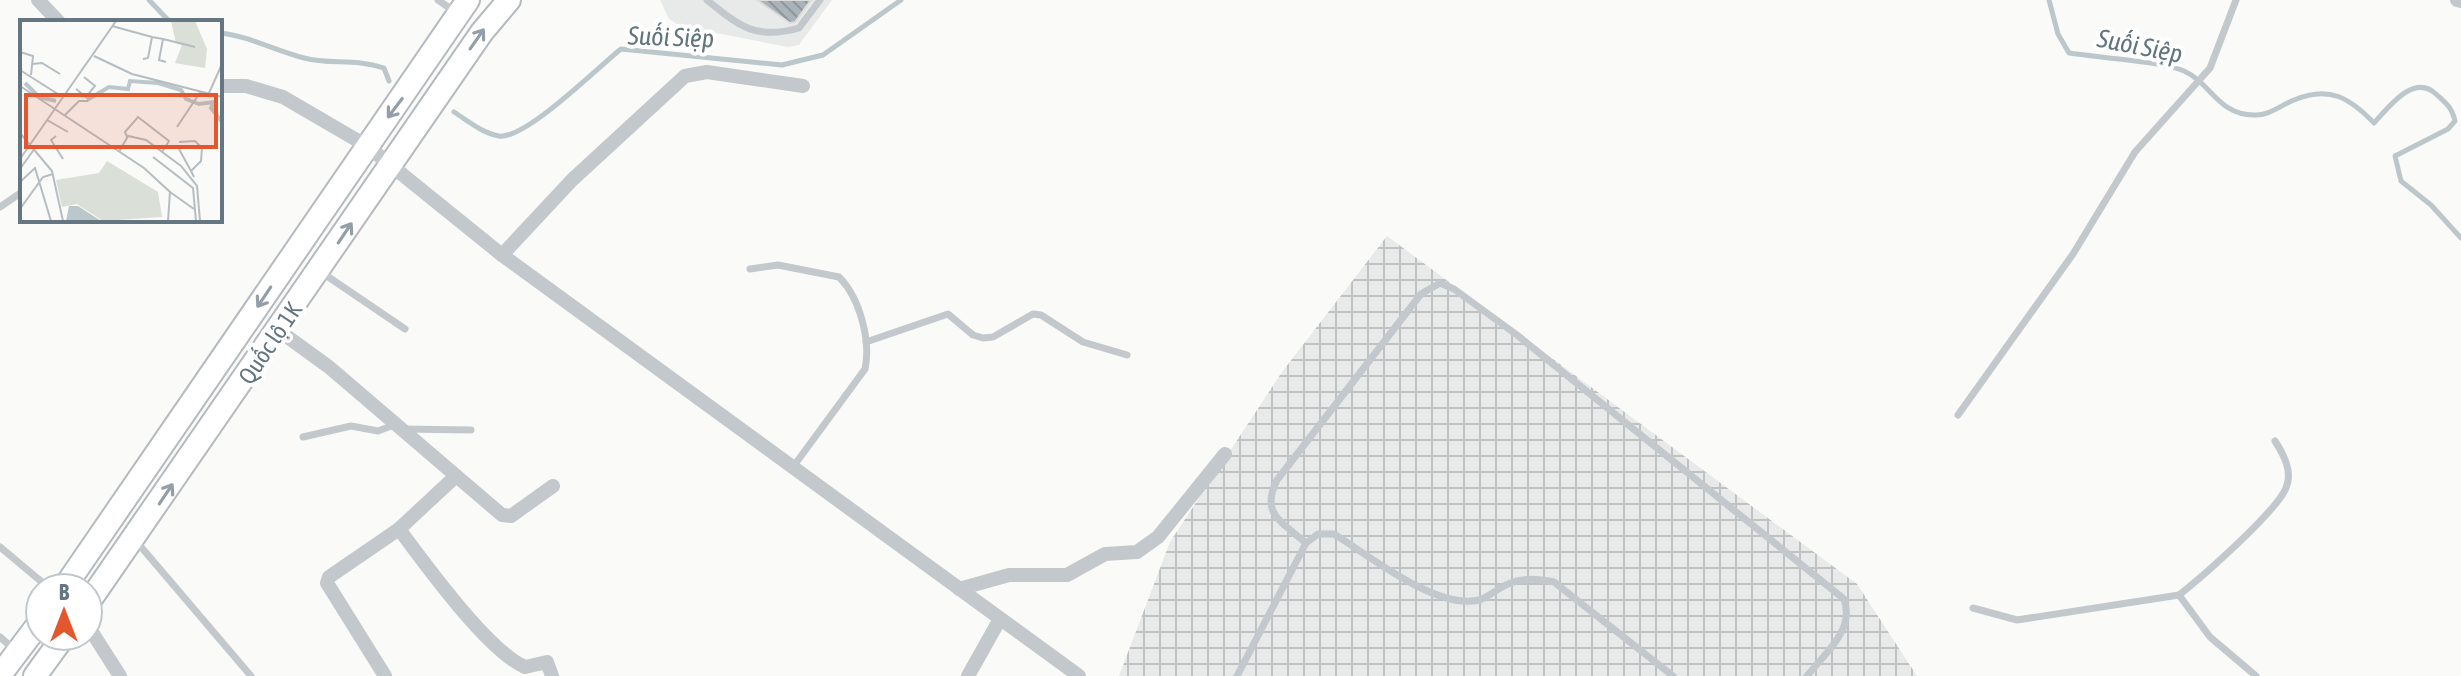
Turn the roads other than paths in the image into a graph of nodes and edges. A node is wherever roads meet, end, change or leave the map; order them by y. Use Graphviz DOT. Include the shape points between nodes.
graph roads {
  1 [pos="38,0"];
  2 [pos="438,0"];
  3 [pos="509,0"];
  4 [pos="707,0"];
  5 [pos="820,0"];
  6 [pos="2236,0"];
  7 [pos="464,7"];
  8 [pos="57,20"];
  9 [pos="222,86"];
  10 [pos="803,86"];
  11 [pos="367,146"];
  12 [pos="393,164"];
  13 [pos="20,193"];
  14 [pos="0,207"];
  15 [pos="502,255"];
  16 [pos="750,269"];
  17 [pos="319,271"];
  18 [pos="405,329"];
  19 [pos="278,330"];
  20 [pos="866,342"];
  21 [pos="1127,355"];
  22 [pos="1958,415"];
  23 [pos="398,427"];
  24 [pos="471,430"];
  25 [pos="303,437"];
  26 [pos="2275,441"];
  27 [pos="1225,454"];
  28 [pos="791,468"];
  29 [pos="456,476"];
  30 [pos="553,486"];
  31 [pos="399,529"];
  32 [pos="134,539"];
  33 [pos="1306,543"];
  34 [pos="0,547"];
  35 [pos="30,572"];
  36 [pos="75,572"];
  37 [pos="104,581"];
  38 [pos="959,589"];
  39 [pos="2179,595"];
  40 [pos="1973,608"];
  41 [pos="1000,619"];
  42 [pos="0,637"];
  43 [pos="24,645"];
  44 [pos="104,651"];
  45 [pos="52,652"];
  46 [pos="18,653"];
  47 [pos="0,675"];
  48 [pos="35,676"];
  49 [pos="120,676"];
  50 [pos="251,676"];
  51 [pos="385,676"];
  52 [pos="552,676"];
  53 [pos="968,676"];
  54 [pos="1079,676"];
  55 [pos="1237,676"];
  56 [pos="1673,676"];
  57 [pos="1807,676"];
  58 [pos="2256,676"];
  1 -- 8 [label="street"];
  2 -- 7 [label="lane"];
  12 -- 3 [label="main road, Quốc lộ 1K, one-way"];
  4 -- 5 [label="lane" via="766,35 799,28"];
  6 -- 22 [label="lane" via="2210,68 2135,152 2073,254"];
  7 -- 11 [label="main road, Quốc lộ 1K, one-way"];
  9 -- 11 [label="street" via="246,86 283,97"];
  10 -- 15 [label="street" via="707,72 685,76 582,169"];
  11 -- 12 [label="street"];
  11 -- 36 [label="main road, Quốc lộ 1K, one-way"];
  12 -- 15 [label="street"];
  17 -- 12 [label="main road, Quốc lộ 1K, one-way"];
  13 -- 14 [label="lane"];
  15 -- 28 [label="street"];
  16 -- 20 [label="lane" via="778,265 839,277 852,297"];
  17 -- 18 [label="lane"];
  17 -- 19 [label="main road, Quốc lộ 1K"];
  19 -- 23 [label="street"];
  32 -- 19 [label="main road, Quốc lộ 1K, one-way"];
  20 -- 21 [label="lane" via="948,314 973,335 993,337 1033,314 1083,342"];
  20 -- 28 [label="lane" via="868,355 860,380"];
  23 -- 24 [label="lane"];
  23 -- 25 [label="lane" via="378,431 351,426"];
  23 -- 29 [label="street"];
  26 -- 39 [label="lane" via="2285,457 2287,487 2272,509"];
  27 -- 38 [label="street" via="1158,537 1137,552 1105,554 1067,575 1009,575"];
  28 -- 38 [label="street"];
  29 -- 30 [label="street" via="502,515 511,516"];
  29 -- 31 [label="street"];
  31 -- 51 [label="street" via="327,583"];
  31 -- 52 [label="street" via="443,589 508,656 525,667 547,662"];
  32 -- 37 [label="main road, Quốc lộ 1K"];
  32 -- 50 [label="lane"];
  33 -- 55 [label="lane"];
  33 -- 56 [label="lane" via="1318,534 1334,534 1452,601 1480,600 1510,582 1531,578 1554,582"];
  33 -- 57 [label="lane" via="1272,512 1269,497 1277,480 1421,294 1440,283 1517,335 1844,599 1846,628"];
  34 -- 35 [label="lane"];
  38 -- 41 [label="street"];
  39 -- 40 [label="lane" via="2017,620"];
  39 -- 58 [label="lane" via="2210,637"];
  41 -- 53 [label="street"];
  41 -- 54 [label="street"];
  42 -- 46 [label="lane"];
  43 -- 46 [label="main road"];
  44 -- 49 [label="street"];
  45 -- 48 [label="main road"];
  46 -- 47 [label="main road"];
}
